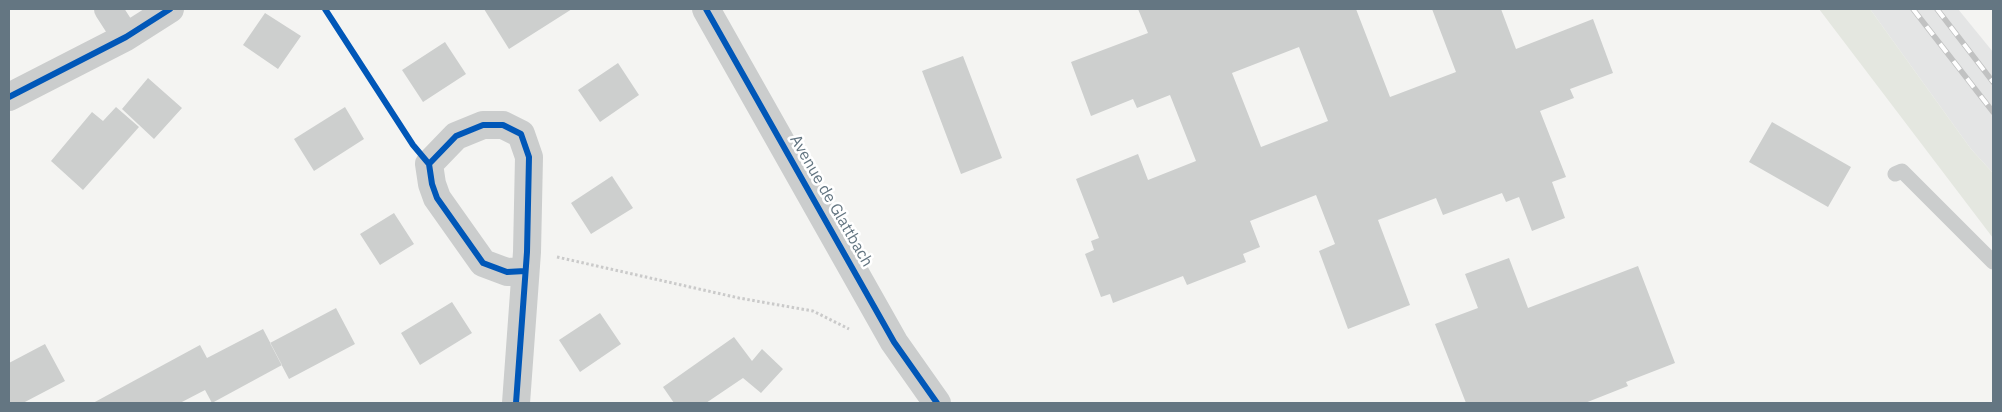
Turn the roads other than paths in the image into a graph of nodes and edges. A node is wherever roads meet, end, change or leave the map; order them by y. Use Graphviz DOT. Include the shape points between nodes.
graph roads {
  1 [pos="108,9"];
  2 [pos="170,9"];
  3 [pos="706,9"];
  4 [pos="126,37"];
  5 [pos="9,96"];
  6 [pos="1895,174"];
  7 [pos="526,262"];
  8 [pos="1993,262"];
  9 [pos="516,403"];
  10 [pos="937,403"];
  1 -- 4 [label="street"];
  2 -- 4 [label="street"];
  3 -- 10 [label="street, Avenue de Glattbach" via="894,342"];
  4 -- 5 [label="street"];
  6 -- 8 [label="lane" via="1902,171"];
  7 -- 7 [label="street" via="529,157 521,134 503,125 483,125 456,136 429,164 437,198 483,263 508,272"];
  7 -- 9 [label="street"];
}
